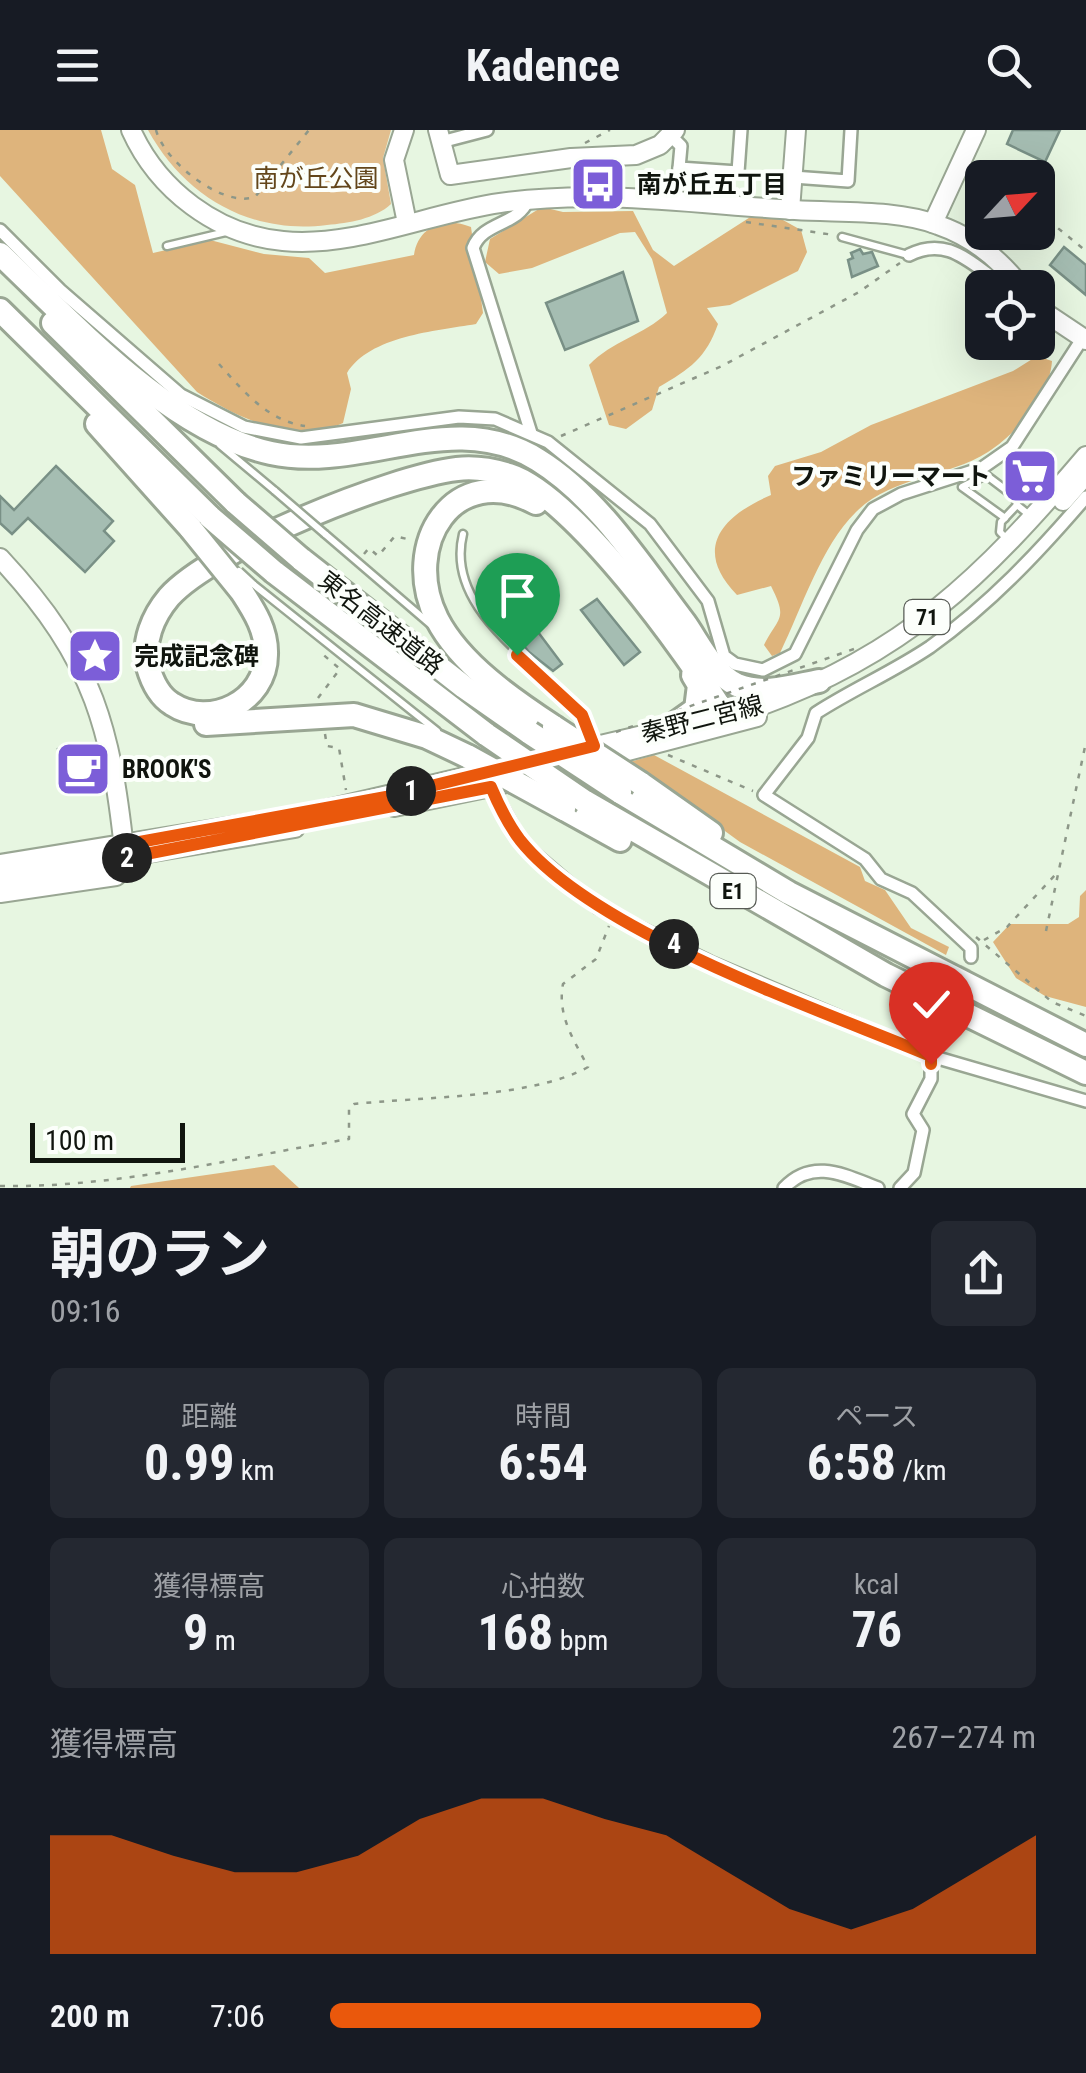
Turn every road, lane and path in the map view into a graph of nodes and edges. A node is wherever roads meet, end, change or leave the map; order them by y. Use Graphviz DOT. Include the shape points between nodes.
graph roads {
  1 [pos="132,130"];
  2 [pos="156,130"];
  3 [pos="309,130"];
  4 [pos="404,130"];
  5 [pos="486,130"];
  6 [pos="610,130"];
  7 [pos="741,130"];
  8 [pos="796,130"];
  9 [pos="851,130"];
  10 [pos="976,130"];
  11 [pos="672,132"];
  12 [pos="439,136"];
  13 [pos="584,144"];
  14 [pos="679,168"];
  15 [pos="738,172"];
  16 [pos="789,177"];
  17 [pos="528,200"];
  18 [pos="676,200"];
  19 [pos="790,210"];
  20 [pos="746,222"];
  21 [pos="934,222"];
  22 [pos="407,223"];
  23 [pos="1055,226"];
  24 [pos="230,228"];
  25 [pos="0,230"];
  26 [pos="842,237"];
  27 [pos="168,246"];
  28 [pos="1086,251"];
  29 [pos="0,254"];
  30 [pos="908,255"];
  31 [pos="0,266"];
  32 [pos="983,270"];
  33 [pos="1005,270"];
  34 [pos="0,310"];
  35 [pos="1055,319"];
  36 [pos="1084,339"];
  37 [pos="219,364"];
  38 [pos="168,403"];
  39 [pos="314,426"];
  40 [pos="531,433"];
  41 [pos="548,442"];
  42 [pos="1086,456"];
  43 [pos="1086,475"];
  44 [pos="960,481"];
  45 [pos="1086,497"];
  46 [pos="1016,505"];
  47 [pos="1034,518"];
  48 [pos="1003,520"];
  49 [pos="200,523"];
  50 [pos="578,528"];
  51 [pos="462,534"];
  52 [pos="412,540"];
  53 [pos="1012,544"];
  54 [pos="628,550"];
  55 [pos="362,556"];
  56 [pos="0,558"];
  57 [pos="248,588"];
  58 [pos="683,622"];
  59 [pos="452,644"];
  60 [pos="854,649"];
  61 [pos="320,652"];
  62 [pos="685,658"];
  63 [pos="819,680"];
  64 [pos="318,702"];
  65 [pos="726,720"];
  66 [pos="323,727"];
  67 [pos="668,729"];
  68 [pos="616,732"];
  69 [pos="1086,742"];
  70 [pos="594,746"];
  71 [pos="664,753"];
  72 [pos="469,756"];
  73 [pos="491,787"];
  74 [pos="630,787"];
  75 [pos="346,792"];
  76 [pos="764,795"];
  77 [pos="574,805"];
  78 [pos="124,852"];
  79 [pos="0,863"];
  80 [pos="1056,874"];
  81 [pos="0,878"];
  82 [pos="0,892"];
  83 [pos="606,910"];
  84 [pos="1046,931"];
  85 [pos="982,942"];
  86 [pos="972,957"];
  87 [pos="931,1036"];
  88 [pos="1086,1045"];
  89 [pos="931,1056"];
  90 [pos="1086,1073"];
  91 [pos="1086,1101"];
  92 [pos="0,1186"];
  93 [pos="784,1188"];
  94 [pos="878,1188"];
  95 [pos="900,1188"];
  1 -- 24 [label="main road" via="173,190"];
  2 -- 3 [label="path" via="179,163 222,194 246,200"];
  4 -- 22 [label="main road" via="394,160"];
  5 -- 12 [label="street"];
  6 -- 13 [label="path"];
  7 -- 15 [label="street"];
  8 -- 16 [label="main road"];
  9 -- 16 [label="street" via="848,181"];
  10 -- 21 [label="main road"];
  11 -- 12 [label="main road" via="636,155 450,176"];
  11 -- 14 [label="street" via="681,146"];
  14 -- 15 [label="street"];
  14 -- 18 [label="street"];
  15 -- 16 [label="path"];
  16 -- 19 [label="main road"];
  17 -- 18 [label="main road"];
  17 -- 22 [label="main road"];
  17 -- 40 [label="street" via="518,215 484,230 473,248"];
  18 -- 19 [label="main road"];
  19 -- 21 [label="main road"];
  20 -- 26 [label="path"];
  21 -- 33 [label="main road" via="975,242"];
  22 -- 24 [label="main road" via="308,242"];
  23 -- 28 [label="path"];
  24 -- 27 [label="lane"];
  25 -- 40 [label="street" via="181,395 244,428 301,438 459,417"];
  26 -- 30 [label="lane"];
  29 -- 38 [label="highway"];
  30 -- 32 [label="street" via="938,246"];
  30 -- 41 [label="path" via="859,292 722,366"];
  31 -- 74 [label="highway, 東名高速道路, bridge" via="134,407 301,559 530,732"];
  34 -- 49 [label="highway, 東名高速道路 / E1"];
  35 -- 36 [label="main road"];
  36 -- 44 [label="street" via="1012,447"];
  37 -- 39 [label="path" via="270,413 286,423"];
  38 -- 54 [label="highway" via="228,439 274,454 475,436 500,443 557,474"];
  38 -- 59 [label="lane, bridge"];
  40 -- 41 [label="street"];
  41 -- 44 [label="street" via="650,524 708,601 724,656 763,670 795,654 874,508"];
  42 -- 47 [label="main road, 秦野二宮線 / 71"];
  43 -- 65 [label="main road, 秦野二宮線 / 71" via="988,584 902,650 835,686"];
  44 -- 46 [label="lane" via="986,475 1016,496"];
  44 -- 48 [label="lane"];
  45 -- 76 [label="street" via="1018,575 970,616 816,713 808,738"];
  46 -- 47 [label="lane"];
  46 -- 48 [label="lane"];
  47 -- 53 [label="main road, 秦野二宮線 / 71"];
  48 -- 53 [label="lane" via="1000,532"];
  49 -- 57 [label="highway, bridge"];
  49 -- 77 [label="highway, 東名高速道路 / E1, bridge" via="274,572"];
  50 -- 57 [label="highway" via="533,485 510,475 460,468 389,484 198,572 160,608 148,636 147,662 155,686 173,704 197,713 225,711 260,680 264,636"];
  50 -- 59 [label="highway" via="511,492 464,498 444,513 422,568 430,602"];
  50 -- 62 [label="highway"];
  51 -- 70 [label="lane" via="461,564 472,594 517,655 589,724"];
  52 -- 55 [label="path" via="395,536 378,556 369,548"];
  53 -- 63 [label="main road, 秦野二宮線 / 71" via="942,608"];
  54 -- 58 [label="highway"];
  54 -- 72 [label="highway" via="526,470 474,457 431,463 344,492 217,550 170,581 142,624 142,688 174,719 212,724 354,715"];
  56 -- 78 [label="main road" via="42,604 88,680 106,740"];
  57 -- 72 [label="lane"];
  58 -- 63 [label="highway" via="718,670 738,685 776,689"];
  58 -- 65 [label="highway"];
  59 -- 74 [label="highway, bridge"];
  60 -- 68 [label="path, bridge"];
  61 -- 64 [label="path" via="340,669"];
  62 -- 65 [label="highway"];
  62 -- 67 [label="highway" via="700,698 690,717"];
  63 -- 65 [label="main road, 秦野二宮線 / 71"];
  65 -- 67 [label="main road, 秦野二宮線 / 71"];
  65 -- 73 [label="main road, 秦野二宮線 / 71"];
  66 -- 75 [label="path" via="327,746 339,748"];
  67 -- 70 [label="main road, 秦野二宮線 / 71"];
  69 -- 80 [label="path"];
  70 -- 78 [label="main road, 秦野二宮線 / 71"];
  71 -- 76 [label="path"];
  72 -- 77 [label="highway, bridge"];
  73 -- 78 [label="main road, 秦野二宮線 / 71"];
  73 -- 83 [label="street" via="522,843"];
  74 -- 88 [label="highway, E1" via="789,892"];
  76 -- 86 [label="street" via="912,893 971,948"];
  77 -- 90 [label="highway, 東名高速道路 / E1" via="886,975"];
  78 -- 79 [label="main road, 秦野二宮線 / 71"];
  78 -- 81 [label="main road, 秦野二宮線 / 71"];
  78 -- 82 [label="main road" via="124,872 116,876"];
  80 -- 84 [label="path"];
  80 -- 85 [label="path" via="1006,927"];
  83 -- 89 [label="street"];
  83 -- 92 [label="path" via="610,932 604,948 563,984 565,1023 588,1067 572,1076 354,1104 349,1139 144,1176"];
  87 -- 89 [label="street"];
  89 -- 91 [label="street"];
  89 -- 95 [label="street" via="931,1080 913,1114 923,1130 914,1173"];
  93 -- 94 [label="street" via="819,1170"];
}
